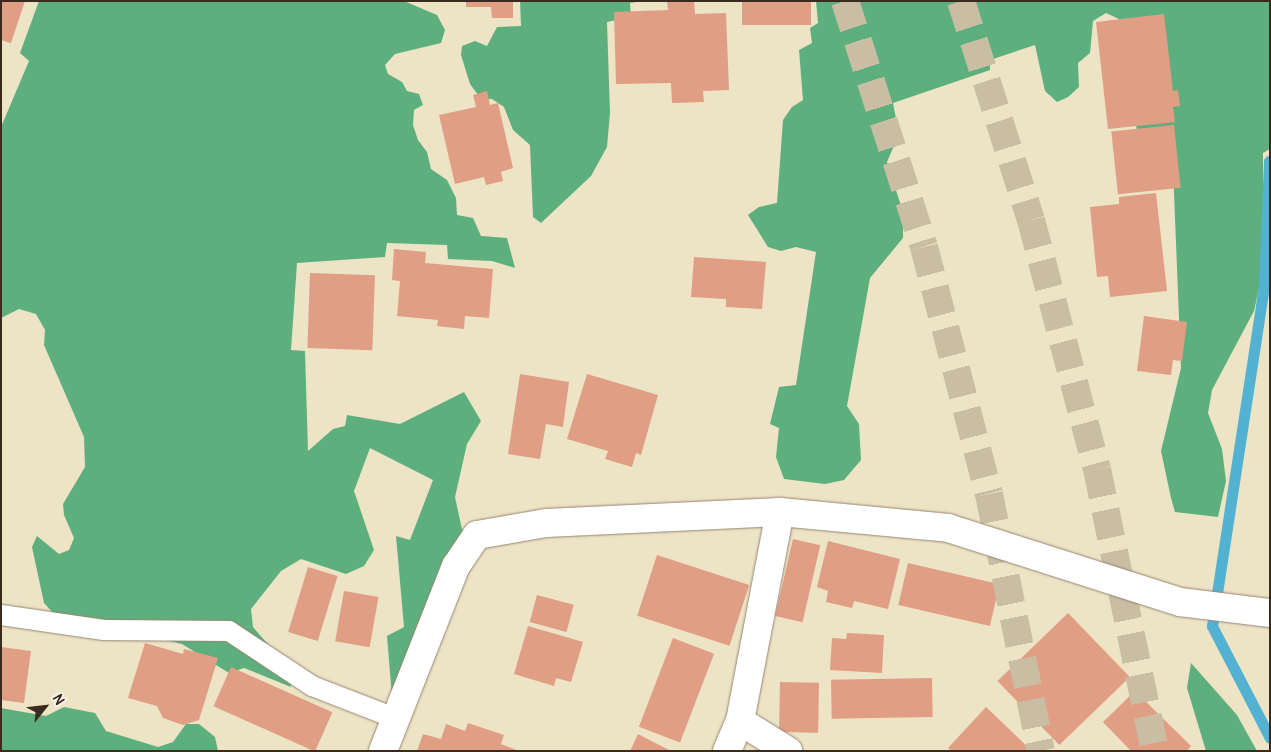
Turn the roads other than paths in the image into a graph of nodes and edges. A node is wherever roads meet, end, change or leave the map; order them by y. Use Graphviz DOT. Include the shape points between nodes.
graph roads {
  1 [pos="780,512"];
  2 [pos="1,615"];
  3 [pos="1267,618"];
  4 [pos="398,719"];
  5 [pos="740,721"];
  6 [pos="383,751"];
  7 [pos="727,751"];
  8 [pos="788,751"];
  1 -- 3 [label="street" via="948,528 1180,602"];
  1 -- 4 [label="street" via="546,523 477,535 456,566"];
  1 -- 5 [label="street"];
  2 -- 4 [label="lane" via="104,630 229,631 312,686"];
  4 -- 6 [label="street"];
  5 -- 7 [label="street"];
  5 -- 8 [label="street"];
}
